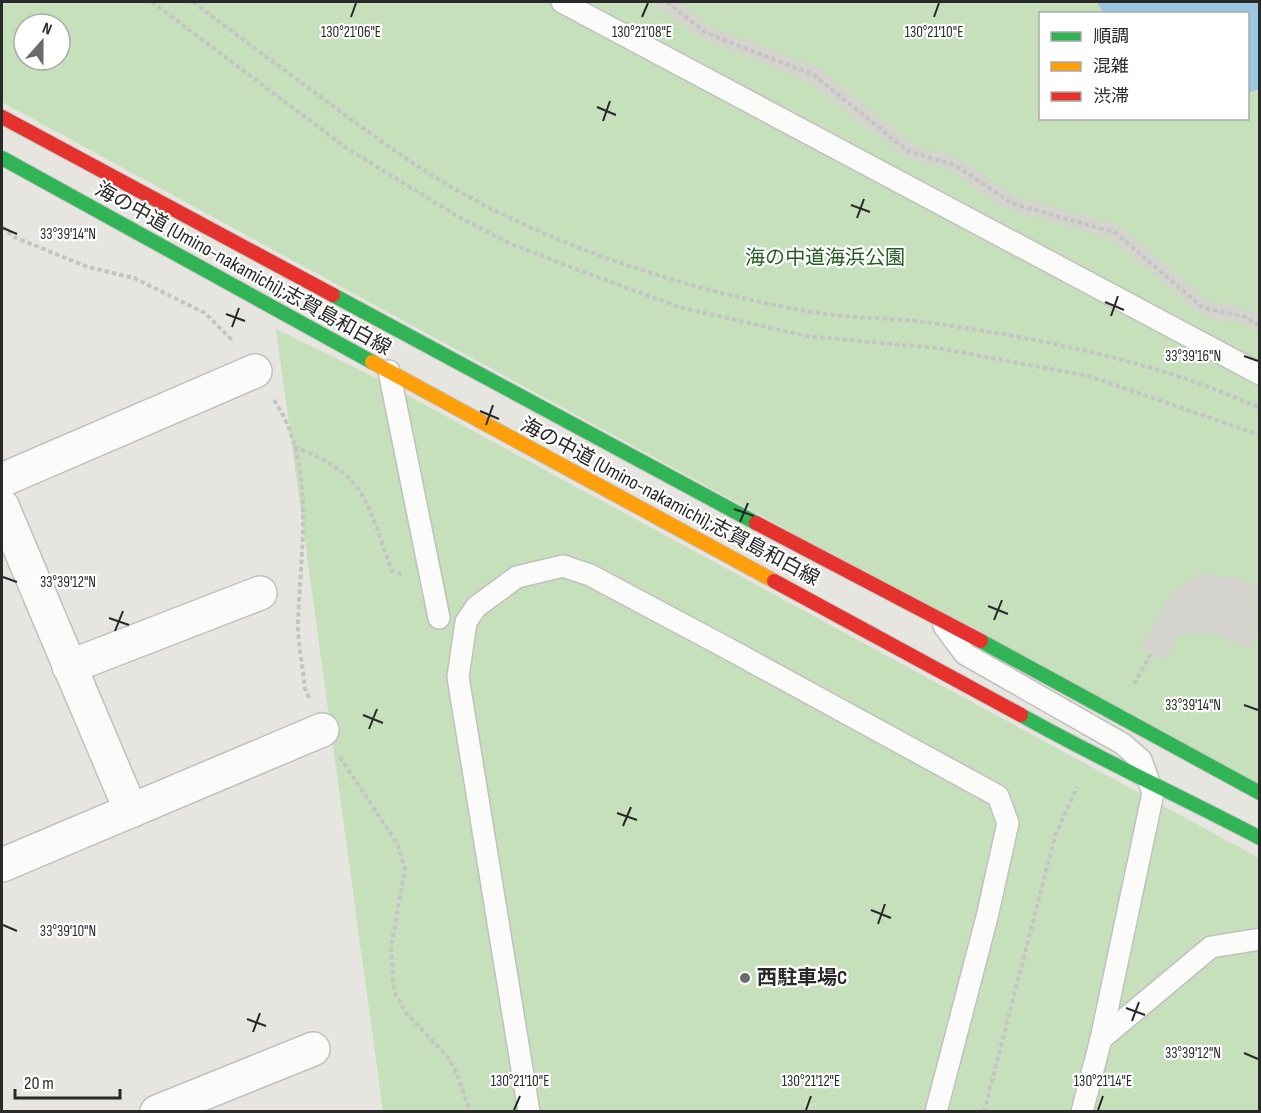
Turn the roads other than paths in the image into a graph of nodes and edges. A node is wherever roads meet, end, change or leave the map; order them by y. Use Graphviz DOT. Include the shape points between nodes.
graph roads {
  1 [pos="562,2"];
  2 [pos="2,117"];
  3 [pos="2,158"];
  4 [pos="255,371"];
  5 [pos="389,371"];
  6 [pos="1260,374"];
  7 [pos="2,480"];
  8 [pos="2,506"];
  9 [pos="260,593"];
  10 [pos="935,615"];
  11 [pos="439,618"];
  12 [pos="69,667"];
  13 [pos="322,730"];
  14 [pos="1148,779"];
  15 [pos="1260,793"];
  16 [pos="131,811"];
  17 [pos="1260,838"];
  18 [pos="2,865"];
  19 [pos="1260,939"];
  20 [pos="1101,1039"];
  21 [pos="313,1049"];
  22 [pos="157,1112"];
  23 [pos="529,1112"];
  24 [pos="936,1112"];
  25 [pos="1082,1112"];
  1 -- 6 [label="lane"];
  2 -- 10 [label="main road, 海の中道 (Umino-nakamichi);志賀島和白線" via="715,501"];
  3 -- 5 [label="main road, 海の中道 (Umino-nakamichi);志賀島和白線"];
  4 -- 7 [label="street"];
  5 -- 11 [label="lane"];
  5 -- 14 [label="main road, 海の中道 (Umino-nakamichi);志賀島和白線" via="1093,756"];
  8 -- 12 [label="street"];
  9 -- 12 [label="street"];
  10 -- 14 [label="lane" via="965,654 1123,744 1141,760"];
  10 -- 15 [label="main road, 海の中道 (Umino-nakamichi);志賀島和白線"];
  12 -- 16 [label="street"];
  13 -- 16 [label="street"];
  14 -- 17 [label="main road, 海の中道 (Umino-nakamichi);志賀島和白線"];
  14 -- 20 [label="lane" via="1153,793"];
  16 -- 18 [label="street"];
  19 -- 20 [label="lane" via="1211,947"];
  20 -- 25 [label="lane"];
  21 -- 22 [label="street"];
  23 -- 24 [label="lane" via="458,677 466,622 476,607 517,577 564,566 590,575 998,796 1008,823"];
}
